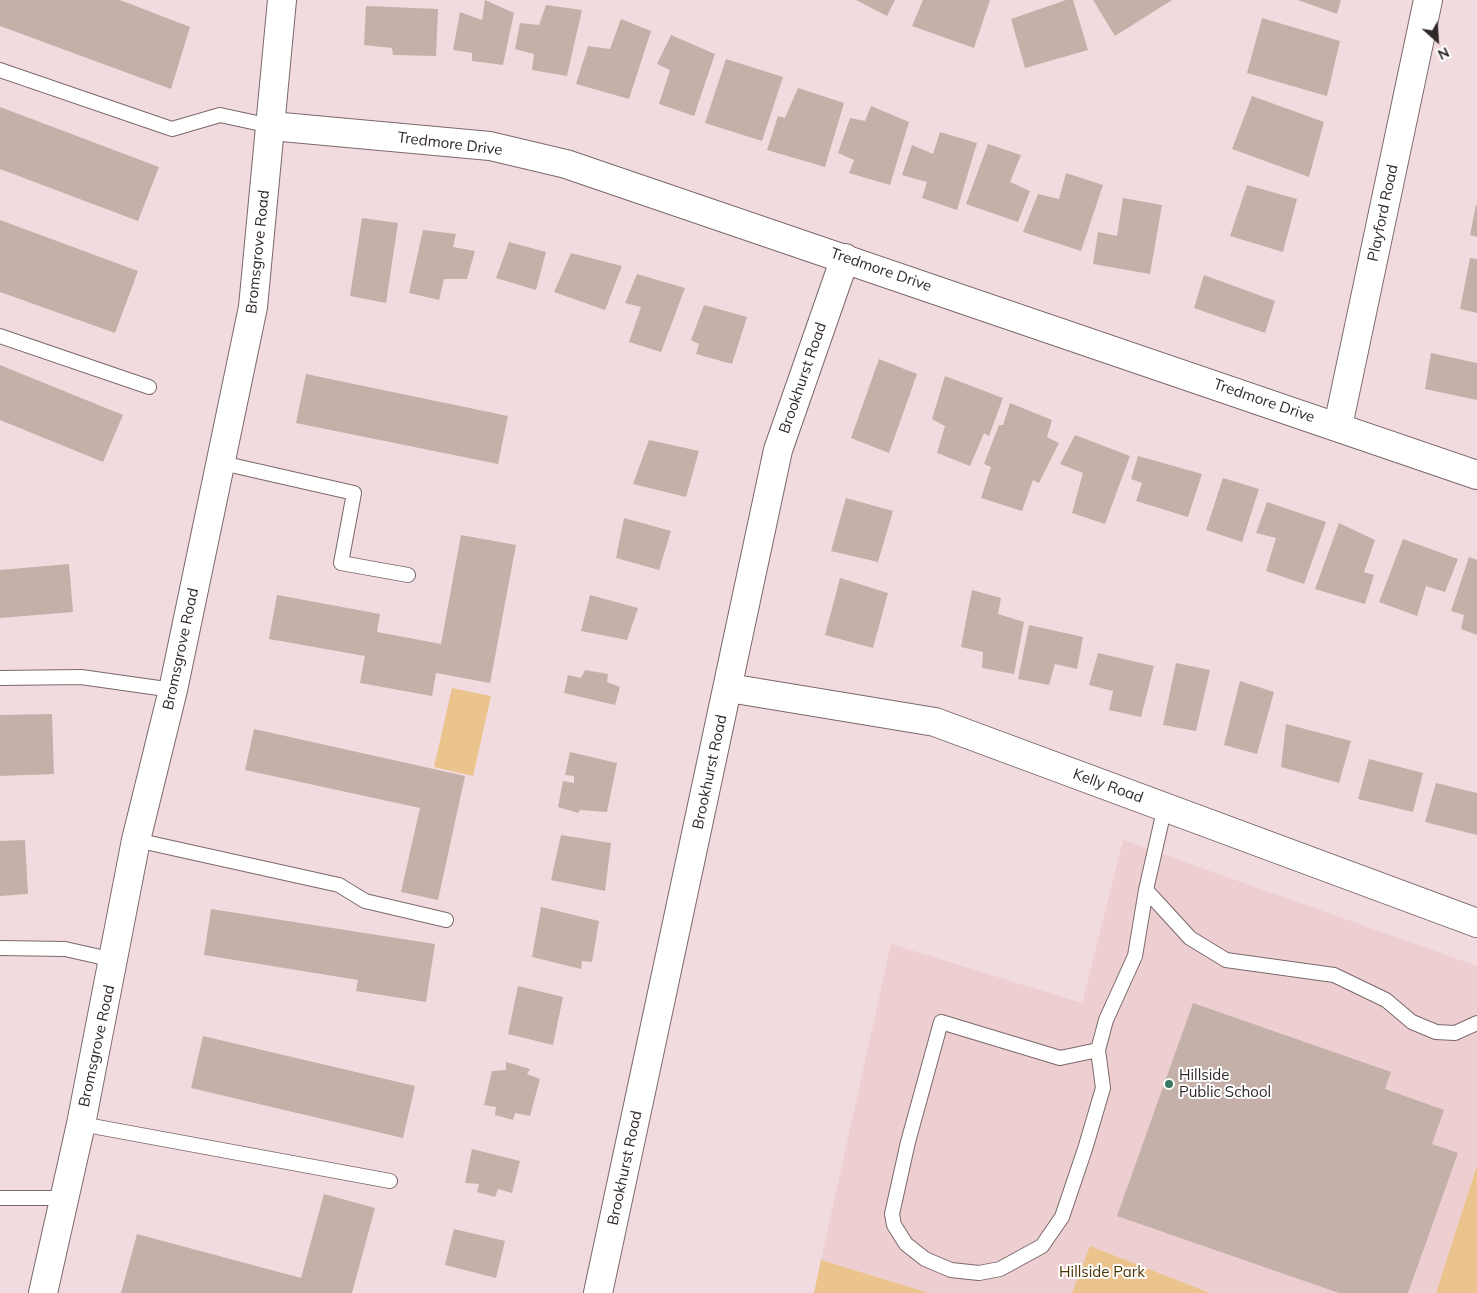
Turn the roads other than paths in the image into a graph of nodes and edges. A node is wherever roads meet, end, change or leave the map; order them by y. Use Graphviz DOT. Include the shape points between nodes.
graph roads {
  1 [pos="282,0"];
  2 [pos="1428,0"];
  3 [pos="0,70"];
  4 [pos="271,126"];
  5 [pos="844,258"];
  6 [pos="0,336"];
  7 [pos="149,387"];
  8 [pos="1338,426"];
  9 [pos="222,463"];
  10 [pos="1477,475"];
  11 [pos="408,575"];
  12 [pos="0,678"];
  13 [pos="729,688"];
  14 [pos="173,690"];
  15 [pos="1165,806"];
  16 [pos="136,840"];
  17 [pos="1146,890"];
  18 [pos="446,920"];
  19 [pos="1477,923"];
  20 [pos="0,948"];
  21 [pos="114,960"];
  22 [pos="1477,1023"];
  23 [pos="1098,1050"];
  24 [pos="81,1124"];
  25 [pos="390,1181"];
  26 [pos="0,1198"];
  27 [pos="65,1198"];
  28 [pos="43,1293"];
  29 [pos="598,1293"];
  1 -- 4 [label="street, Bromsgrove Road"];
  2 -- 8 [label="street, Playford Road"];
  3 -- 4 [label="lane" via="172,129 220,115"];
  4 -- 5 [label="street, Tredmore Drive" via="490,146 566,164"];
  4 -- 9 [label="street, Bromsgrove Road" via="253,306"];
  5 -- 8 [label="street, Tredmore Drive"];
  5 -- 13 [label="street, Brookhurst Road" via="778,450"];
  6 -- 7 [label="lane"];
  8 -- 10 [label="street, Tredmore Drive"];
  9 -- 11 [label="lane" via="354,493 341,563"];
  9 -- 14 [label="street, Bromsgrove Road"];
  12 -- 14 [label="lane" via="81,677"];
  13 -- 15 [label="street, Kelly Road" via="935,722"];
  13 -- 29 [label="street, Brookhurst Road"];
  14 -- 16 [label="street, Bromsgrove Road"];
  15 -- 17 [label="lane"];
  15 -- 19 [label="street, Kelly Road"];
  16 -- 18 [label="lane" via="339,885 365,901"];
  16 -- 21 [label="street, Bromsgrove Road"];
  17 -- 22 [label="lane" via="1190,938 1226,960 1334,975 1386,1000 1412,1022 1436,1032 1455,1033"];
  17 -- 23 [label="lane" via="1135,956 1106,1020"];
  20 -- 21 [label="lane" via="65,949"];
  21 -- 24 [label="street, Bromsgrove Road"];
  23 -- 23 [label="lane" via="1060,1058 941,1022 892,1214 894,1225 906,1244 925,1259 951,1270 979,1273 1000,1269 1042,1246 1062,1217 1103,1088"];
  24 -- 25 [label="lane"];
  24 -- 27 [label="street, Bromsgrove Road"];
  26 -- 27 [label="lane"];
  27 -- 28 [label="street, Bromsgrove Road"];
}
